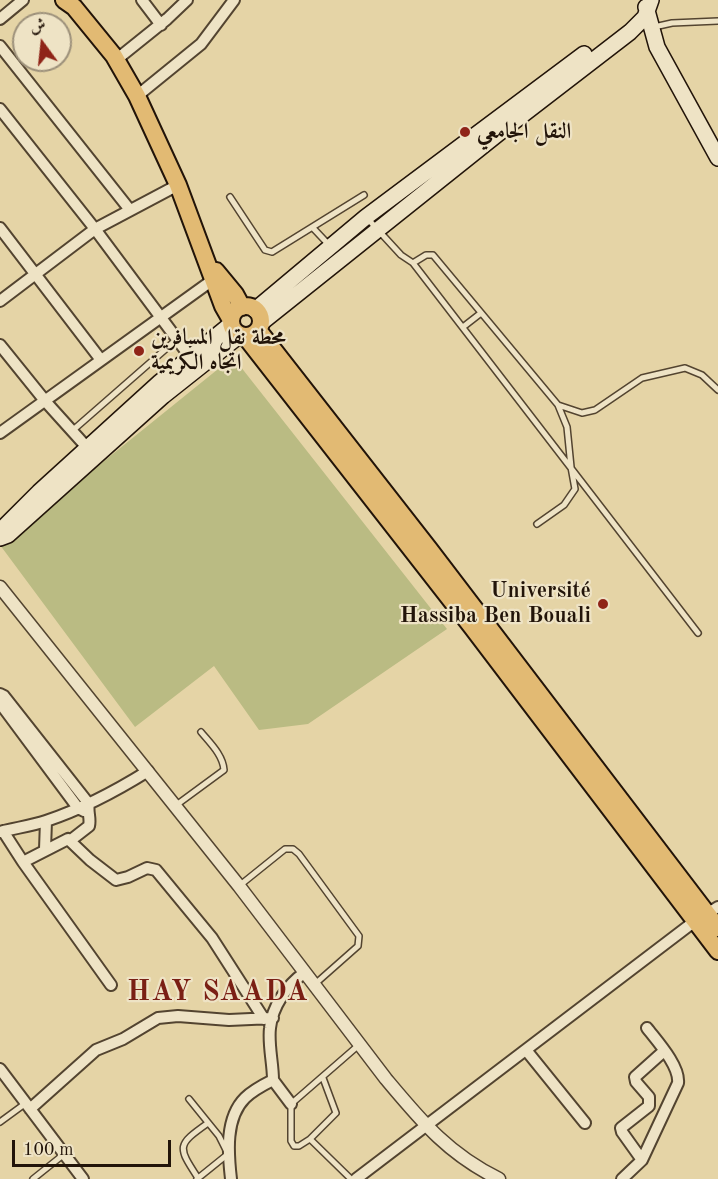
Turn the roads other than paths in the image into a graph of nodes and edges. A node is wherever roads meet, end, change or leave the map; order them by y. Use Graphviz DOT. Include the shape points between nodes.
graph roads {
  1 [pos="23,0"];
  2 [pos="142,0"];
  3 [pos="187,0"];
  4 [pos="234,0"];
  5 [pos="74,2"];
  6 [pos="648,8"];
  7 [pos="0,20"];
  8 [pos="718,21"];
  9 [pos="160,24"];
  10 [pos="2,53"];
  11 [pos="116,60"];
  12 [pos="137,96"];
  13 [pos="0,109"];
  14 [pos="718,158"];
  15 [pos="178,185"];
  16 [pos="364,195"];
  17 [pos="230,196"];
  18 [pos="130,210"];
  19 [pos="366,217"];
  20 [pos="0,228"];
  21 [pos="313,228"];
  22 [pos="95,229"];
  23 [pos="378,230"];
  24 [pos="330,247"];
  25 [pos="205,256"];
  26 [pos="413,263"];
  27 [pos="35,274"];
  28 [pos="214,279"];
  29 [pos="0,301"];
  30 [pos="481,313"];
  31 [pos="159,318"];
  32 [pos="245,323"];
  33 [pos="463,327"];
  34 [pos="176,340"];
  35 [pos="0,345"];
  36 [pos="100,360"];
  37 [pos="193,362"];
  38 [pos="718,390"];
  39 [pos="46,402"];
  40 [pos="558,405"];
  41 [pos="72,431"];
  42 [pos="0,433"];
  43 [pos="92,453"];
  44 [pos="571,467"];
  45 [pos="537,524"];
  46 [pos="2,532"];
  47 [pos="0,587"];
  48 [pos="698,633"];
  49 [pos="1,698"];
  50 [pos="201,732"];
  51 [pos="148,771"];
  52 [pos="175,806"];
  53 [pos="85,808"];
  54 [pos="46,821"];
  55 [pos="1,832"];
  56 [pos="71,840"];
  57 [pos="45,849"];
  58 [pos="23,862"];
  59 [pos="239,886"];
  60 [pos="710,918"];
  61 [pos="718,951"];
  62 [pos="304,973"];
  63 [pos="111,985"];
  64 [pos="314,986"];
  65 [pos="268,1018"];
  66 [pos="647,1028"];
  67 [pos="360,1044"];
  68 [pos="526,1050"];
  69 [pos="664,1051"];
  70 [pos="0,1069"];
  71 [pos="322,1078"];
  72 [pos="273,1080"];
  73 [pos="189,1099"];
  74 [pos="291,1104"];
  75 [pos="28,1106"];
  76 [pos="0,1122"];
  77 [pos="208,1123"];
  78 [pos="585,1123"];
  79 [pos="425,1126"];
  80 [pos="310,1139"];
  81 [pos="228,1154"];
  82 [pos="63,1155"];
  83 [pos="642,1160"];
  84 [pos="197,1178"];
  85 [pos="33,1179"];
  86 [pos="83,1179"];
  87 [pos="231,1179"];
  88 [pos="353,1179"];
  89 [pos="499,1179"];
  90 [pos="622,1179"];
  1 -- 7 [label="street"];
  2 -- 9 [label="street"];
  3 -- 9 [label="street"];
  4 -- 12 [label="street" via="201,44"];
  5 -- 11 [label="main road"];
  6 -- 8 [label="lane" via="672,23"];
  6 -- 14 [label="main road" via="657,47"];
  6 -- 19 [label="main road"];
  6 -- 23 [label="main road" via="630,32"];
  9 -- 11 [label="street"];
  10 -- 18 [label="street"];
  11 -- 12 [label="main road"];
  12 -- 15 [label="main road"];
  13 -- 22 [label="street"];
  15 -- 18 [label="street"];
  15 -- 25 [label="main road"];
  16 -- 21 [label="lane"];
  17 -- 21 [label="lane" via="265,250 272,252"];
  18 -- 22 [label="street"];
  19 -- 23 [label="lane"];
  19 -- 24 [label="main road"];
  20 -- 27 [label="street"];
  21 -- 24 [label="lane"];
  22 -- 27 [label="street"];
  22 -- 31 [label="street"];
  23 -- 26 [label="lane"];
  23 -- 32 [label="main road"];
  24 -- 32 [label="main road"];
  25 -- 28 [label="main road"];
  25 -- 32 [label="main road" via="235,294"];
  26 -- 30 [label="lane" via="433,255"];
  26 -- 33 [label="lane"];
  27 -- 29 [label="street"];
  27 -- 36 [label="street"];
  28 -- 31 [label="street"];
  28 -- 32 [label="main road" via="223,306"];
  30 -- 33 [label="lane"];
  30 -- 40 [label="lane"];
  31 -- 34 [label="street"];
  31 -- 36 [label="street"];
  32 -- 37 [label="main road"];
  32 -- 60 [label="main road" via="472,627"];
  33 -- 44 [label="lane"];
  34 -- 37 [label="street"];
  34 -- 41 [label="lane"];
  35 -- 39 [label="street"];
  36 -- 39 [label="street"];
  37 -- 43 [label="main road"];
  38 -- 40 [label="lane" via="702,375 685,368 642,378 595,410 582,413"];
  39 -- 41 [label="street"];
  39 -- 42 [label="street"];
  40 -- 44 [label="lane" via="567,427"];
  41 -- 43 [label="street"];
  43 -- 46 [label="main road"];
  44 -- 45 [label="lane" via="575,489 564,505"];
  44 -- 48 [label="lane"];
  47 -- 51 [label="street"];
  49 -- 53 [label="street"];
  50 -- 52 [label="lane" via="219,755 224,770"];
  51 -- 52 [label="street"];
  51 -- 53 [label="street"];
  52 -- 59 [label="street"];
  53 -- 54 [label="street"];
  53 -- 56 [label="street" via="89,826"];
  54 -- 55 [label="street"];
  54 -- 57 [label="street"];
  55 -- 58 [label="street"];
  56 -- 57 [label="street"];
  56 -- 65 [label="street" via="116,879 147,868 156,870 212,938"];
  57 -- 58 [label="street"];
  58 -- 63 [label="street"];
  59 -- 62 [label="street"];
  59 -- 64 [label="lane" via="285,849 299,854 359,936 358,946"];
  60 -- 61 [label="main road"];
  60 -- 68 [label="street"];
  62 -- 64 [label="street"];
  62 -- 65 [label="street" via="294,980"];
  64 -- 67 [label="street"];
  65 -- 72 [label="street"];
  65 -- 75 [label="street" via="158,1018 96,1050"];
  66 -- 69 [label="street"];
  67 -- 71 [label="lane"];
  67 -- 79 [label="street"];
  68 -- 78 [label="street"];
  68 -- 79 [label="street"];
  69 -- 83 [label="street" via="678,1072 678,1083"];
  69 -- 83 [label="street" via="636,1077 649,1097 649,1106 621,1128"];
  70 -- 75 [label="street"];
  71 -- 74 [label="lane"];
  71 -- 80 [label="lane" via="336,1113"];
  72 -- 74 [label="street"];
  72 -- 81 [label="street" via="245,1098 236,1109"];
  73 -- 77 [label="lane"];
  74 -- 80 [label="lane" via="292,1143 299,1146"];
  75 -- 76 [label="lane"];
  75 -- 82 [label="street"];
  77 -- 81 [label="lane"];
  77 -- 84 [label="lane" via="191,1135 182,1150"];
  79 -- 88 [label="street"];
  79 -- 89 [label="street" via="465,1159"];
  80 -- 88 [label="lane"];
  81 -- 84 [label="lane"];
  81 -- 87 [label="street"];
  82 -- 85 [label="lane"];
  82 -- 86 [label="street"];
  83 -- 90 [label="street"];
}
